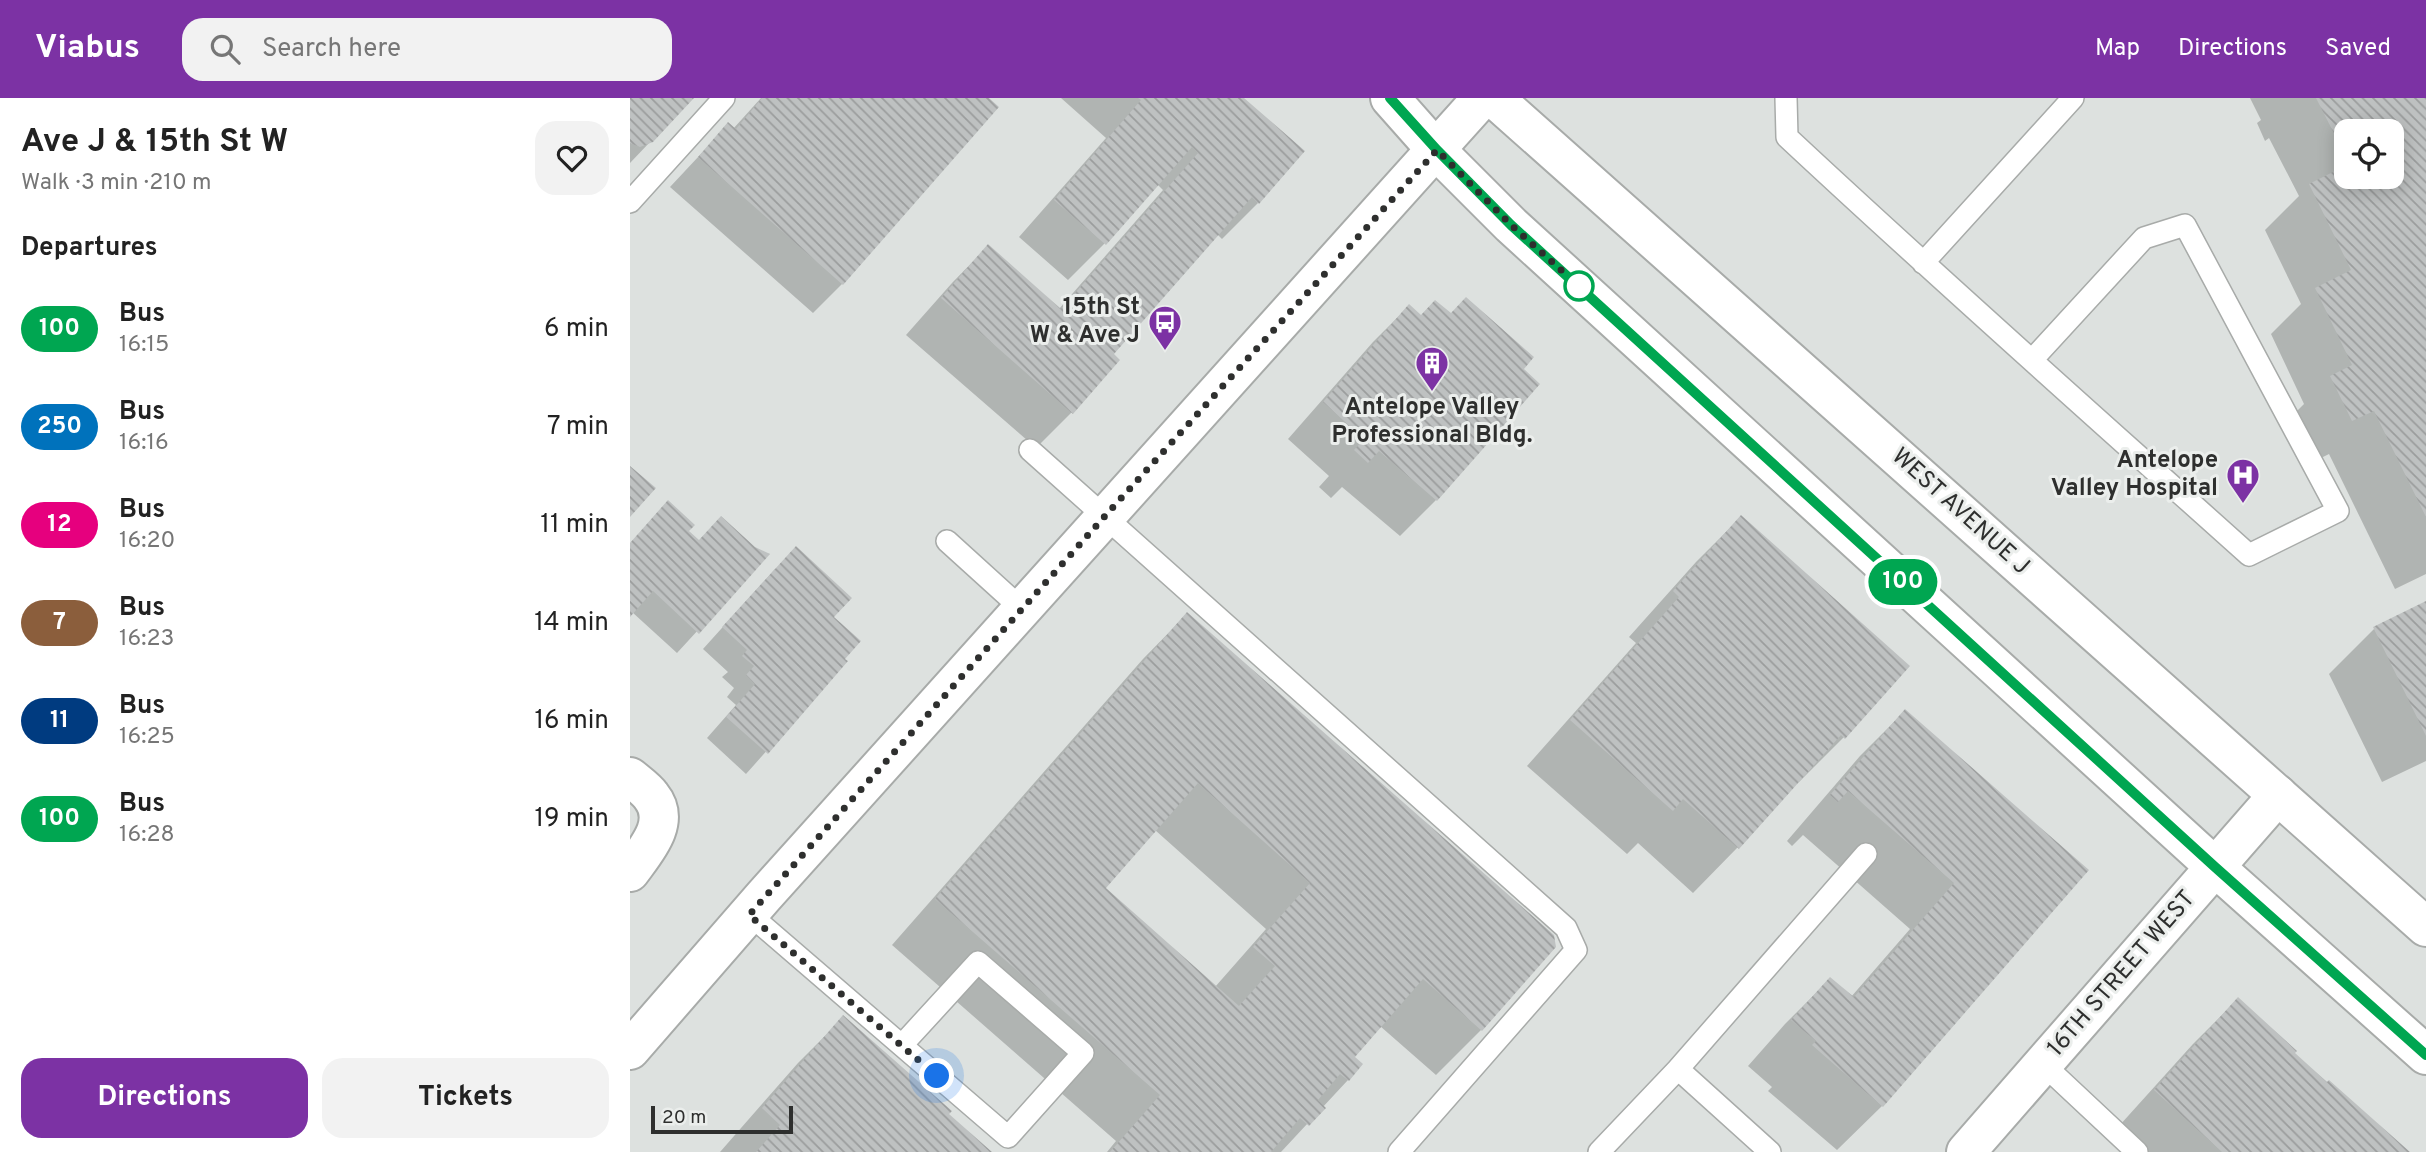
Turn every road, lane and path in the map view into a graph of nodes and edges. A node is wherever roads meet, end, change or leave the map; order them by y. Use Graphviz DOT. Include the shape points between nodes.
graph roads {
  1 [pos="724,98"];
  2 [pos="1390,98"];
  3 [pos="1482,98"];
  4 [pos="1494,98"];
  5 [pos="1786,98"];
  6 [pos="2073,98"];
  7 [pos="1437,150"];
  8 [pos="630,202"];
  9 [pos="1923,262"];
  10 [pos="2032,360"];
  11 [pos="1030,450"];
  12 [pos="1105,516"];
  13 [pos="947,541"];
  14 [pos="1022,609"];
  15 [pos="630,777"];
  16 [pos="2278,795"];
  17 [pos="1866,854"];
  18 [pos="2215,867"];
  19 [pos="630,872"];
  20 [pos="749,915"];
  21 [pos="2426,927"];
  22 [pos="902,1045"];
  23 [pos="630,1050"];
  24 [pos="2426,1055"];
  25 [pos="2043,1064"];
  26 [pos="1678,1069"];
  27 [pos="1399,1152"];
  28 [pos="1599,1152"];
  29 [pos="1770,1152"];
  30 [pos="1966,1152"];
  31 [pos="2137,1152"];
  1 -- 8 [label="lane"];
  2 -- 7 [label="main road"];
  3 -- 7 [label="main road"];
  4 -- 16 [label="main road, WEST AVENUE J"];
  5 -- 9 [label="lane" via="1787,137"];
  6 -- 9 [label="lane"];
  7 -- 12 [label="main road"];
  7 -- 18 [label="main road" via="1511,225"];
  9 -- 10 [label="lane"];
  10 -- 10 [label="lane" via="2249,555 2337,511 2185,225 2144,238"];
  11 -- 12 [label="lane"];
  12 -- 14 [label="main road"];
  12 -- 27 [label="lane" via="1566,928 1576,950"];
  13 -- 14 [label="lane"];
  14 -- 20 [label="main road"];
  15 -- 19 [label="main road" via="652,797 661,815 656,834"];
  16 -- 18 [label="main road, 16TH STREET WEST"];
  16 -- 21 [label="main road, WEST AVENUE J"];
  17 -- 26 [label="lane"];
  18 -- 24 [label="main road"];
  18 -- 25 [label="main road, 16TH STREET WEST"];
  20 -- 22 [label="lane"];
  20 -- 23 [label="main road"];
  22 -- 22 [label="lane" via="1008,1137 1083,1053 978,962"];
  25 -- 30 [label="main road, 16TH STREET WEST"];
  25 -- 31 [label="lane"];
  26 -- 28 [label="lane"];
  26 -- 29 [label="lane"];
}
